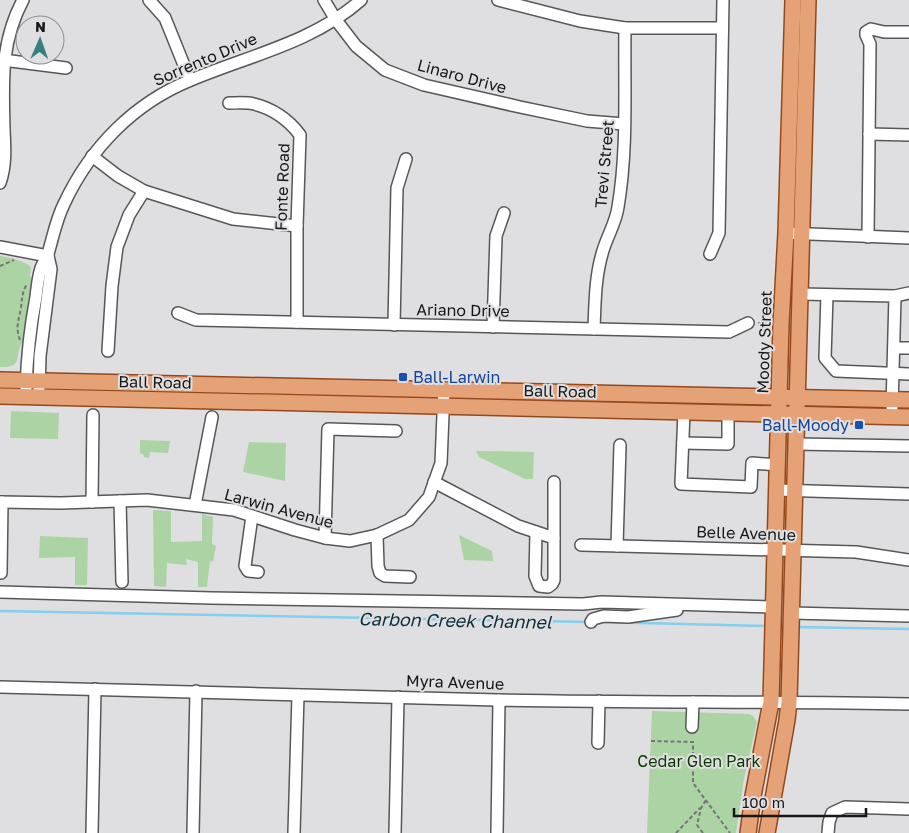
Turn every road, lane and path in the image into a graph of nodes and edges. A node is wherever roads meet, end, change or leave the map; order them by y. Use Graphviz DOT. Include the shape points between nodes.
graph roads {
  1 [pos="23,0"];
  2 [pos="149,0"];
  3 [pos="324,0"];
  4 [pos="361,0"];
  5 [pos="498,0"];
  6 [pos="723,0"];
  7 [pos="792,0"];
  8 [pos="808,0"];
  9 [pos="336,20"];
  10 [pos="625,28"];
  11 [pos="722,28"];
  12 [pos="909,32"];
  13 [pos="3,60"];
  14 [pos="66,68"];
  15 [pos="190,80"];
  16 [pos="230,103"];
  17 [pos="624,124"];
  18 [pos="868,134"];
  19 [pos="909,135"];
  20 [pos="92,156"];
  21 [pos="406,159"];
  22 [pos="0,183"];
  23 [pos="144,191"];
  24 [pos="504,213"];
  25 [pos="297,226"];
  26 [pos="786,233"];
  27 [pos="802,234"];
  28 [pos="868,237"];
  29 [pos="909,238"];
  30 [pos="0,247"];
  31 [pos="710,254"];
  32 [pos="48,256"];
  33 [pos="15,260"];
  34 [pos="0,266"];
  35 [pos="30,281"];
  36 [pos="909,293"];
  37 [pos="801,294"];
  38 [pos="827,295"];
  39 [pos="895,296"];
  40 [pos="178,312"];
  41 [pos="297,322"];
  42 [pos="748,323"];
  43 [pos="781,324"];
  44 [pos="394,325"];
  45 [pos="494,327"];
  46 [pos="594,329"];
  47 [pos="22,346"];
  48 [pos="894,348"];
  49 [pos="909,348"];
  50 [pos="108,351"];
  51 [pos="893,373"];
  52 [pos="909,374"];
  53 [pos="0,380"];
  54 [pos="33,380"];
  55 [pos="444,390"];
  56 [pos="0,396"];
  57 [pos="32,397"];
  58 [pos="780,397"];
  59 [pos="798,398"];
  60 [pos="893,400"];
  61 [pos="909,400"];
  62 [pos="443,406"];
  63 [pos="684,412"];
  64 [pos="728,413"];
  65 [pos="779,414"];
  66 [pos="797,414"];
  67 [pos="94,416"];
  68 [pos="212,417"];
  69 [pos="892,417"];
  70 [pos="909,417"];
  71 [pos="396,431"];
  72 [pos="683,442"];
  73 [pos="796,444"];
  74 [pos="620,445"];
  75 [pos="909,446"];
  76 [pos="778,465"];
  77 [pos="434,482"];
  78 [pos="554,482"];
  79 [pos="777,490"];
  80 [pos="795,490"];
  81 [pos="909,494"];
  82 [pos="120,501"];
  83 [pos="1,502"];
  84 [pos="92,502"];
  85 [pos="195,505"];
  86 [pos="252,516"];
  87 [pos="536,532"];
  88 [pos="377,535"];
  89 [pos="324,538"];
  90 [pos="554,538"];
  91 [pos="581,545"];
  92 [pos="617,546"];
  93 [pos="775,550"];
  94 [pos="794,550"];
  95 [pos="909,560"];
  96 [pos="258,572"];
  97 [pos="1,573"];
  98 [pos="410,577"];
  99 [pos="122,582"];
  100 [pos="0,592"];
  101 [pos="714,606"];
  102 [pos="773,611"];
  103 [pos="792,614"];
  104 [pos="909,616"];
  105 [pos="591,622"];
  106 [pos="0,687"];
  107 [pos="95,689"];
  108 [pos="196,691"];
  109 [pos="298,695"];
  110 [pos="398,697"];
  111 [pos="499,700"];
  112 [pos="599,701"];
  113 [pos="693,702"];
  114 [pos="771,702"];
  115 [pos="789,702"];
  116 [pos="909,704"];
  117 [pos="692,728"];
  118 [pos="650,740"];
  119 [pos="598,743"];
  120 [pos="706,800"];
  121 [pos="701,808"];
  122 [pos="909,809"];
  123 [pos="92,833"];
  124 [pos="192,833"];
  125 [pos="294,833"];
  126 [pos="395,833"];
  127 [pos="497,833"];
  128 [pos="676,833"];
  129 [pos="703,833"];
  130 [pos="730,833"];
  131 [pos="748,833"];
  132 [pos="767,833"];
  133 [pos="828,833"];
  1 -- 13 [label="street" via="11,22"];
  2 -- 15 [label="street" via="165,18"];
  3 -- 9 [label="street, Linaro Drive"];
  4 -- 9 [label="street, Sorrento Drive"];
  5 -- 10 [label="street"];
  6 -- 11 [label="street"];
  7 -- 26 [label="main road, Moody Street"];
  8 -- 27 [label="main road"];
  9 -- 15 [label="street, Sorrento Drive" via="310,34"];
  9 -- 17 [label="street, Linaro Drive" via="356,46 385,70 424,85 587,121"];
  10 -- 11 [label="street"];
  10 -- 17 [label="street, Trevi Street"];
  11 -- 31 [label="street" via="718,234"];
  12 -- 18 [label="street" via="868,30"];
  13 -- 14 [label="street"];
  13 -- 22 [label="street" via="5,152"];
  15 -- 20 [label="street, Sorrento Drive" via="156,96 132,114"];
  16 -- 25 [label="street, Fonte Road" via="254,104 278,114 300,134"];
  17 -- 46 [label="street, Trevi Street" via="618,209 602,253 596,283"];
  18 -- 19 [label="street"];
  18 -- 28 [label="street"];
  20 -- 23 [label="street"];
  20 -- 32 [label="street, Sorrento Drive" via="63,204"];
  21 -- 44 [label="street" via="397,188"];
  23 -- 25 [label="street" via="233,219"];
  23 -- 50 [label="street" via="117,247"];
  24 -- 45 [label="street" via="496,236"];
  25 -- 41 [label="street, Fonte Road"];
  26 -- 27 [label="street"];
  26 -- 43 [label="main road, Moody Street"];
  27 -- 28 [label="street"];
  27 -- 37 [label="main road"];
  28 -- 29 [label="street"];
  30 -- 32 [label="street"];
  32 -- 54 [label="street, Sorrento Drive" via="51,269"];
  33 -- 34 [label="path"];
  35 -- 47 [label="path" via="22,294 17,319"];
  36 -- 39 [label="street"];
  37 -- 38 [label="street"];
  37 -- 59 [label="main road"];
  38 -- 39 [label="street"];
  38 -- 51 [label="street" via="825,358 836,371"];
  39 -- 48 [label="street"];
  40 -- 41 [label="street, Ariano Drive" via="196,320"];
  41 -- 44 [label="street, Ariano Drive"];
  42 -- 43 [label="path"];
  42 -- 46 [label="street, Ariano Drive" via="729,332"];
  43 -- 58 [label="main road, Moody Street"];
  44 -- 45 [label="street, Ariano Drive"];
  45 -- 46 [label="street, Ariano Drive"];
  48 -- 49 [label="street"];
  48 -- 51 [label="street"];
  51 -- 52 [label="street"];
  51 -- 60 [label="street"];
  53 -- 54 [label="main road, Ball Road"];
  54 -- 55 [label="main road, Ball Road"];
  54 -- 57 [label="street, Sorrento Drive"];
  55 -- 58 [label="main road, Ball Road"];
  55 -- 62 [label="street, Larwin Avenue"];
  56 -- 57 [label="main road, Ball Road"];
  57 -- 62 [label="main road, Ball Road"];
  58 -- 59 [label="main road, Ball Road"];
  58 -- 65 [label="main road, Moody Street"];
  59 -- 60 [label="main road, Ball Road"];
  59 -- 66 [label="main road"];
  60 -- 61 [label="main road, Ball Road"];
  60 -- 69 [label="street"];
  62 -- 63 [label="main road, Ball Road"];
  62 -- 77 [label="street, Larwin Avenue" via="441,462"];
  63 -- 64 [label="main road, Ball Road"];
  63 -- 72 [label="street"];
  64 -- 65 [label="main road, Ball Road"];
  64 -- 72 [label="street" via="728,444"];
  65 -- 66 [label="main road, Ball Road"];
  65 -- 76 [label="main road, Moody Street"];
  66 -- 69 [label="main road, Ball Road"];
  66 -- 73 [label="main road"];
  67 -- 84 [label="street"];
  68 -- 85 [label="street"];
  69 -- 70 [label="main road, Ball Road"];
  71 -- 89 [label="street" via="328,429"];
  72 -- 76 [label="street" via="681,484 751,487 752,463"];
  73 -- 75 [label="street"];
  73 -- 80 [label="main road"];
  74 -- 92 [label="street"];
  76 -- 79 [label="main road, Moody Street"];
  77 -- 87 [label="street" via="518,526"];
  77 -- 88 [label="street, Larwin Avenue" via="429,497 409,520"];
  78 -- 90 [label="street"];
  79 -- 80 [label="street"];
  79 -- 93 [label="main road, Moody Street"];
  80 -- 81 [label="street"];
  80 -- 94 [label="main road"];
  82 -- 84 [label="street, Larwin Avenue"];
  82 -- 85 [label="street, Larwin Avenue"];
  82 -- 99 [label="street"];
  83 -- 84 [label="street, Larwin Avenue"];
  83 -- 97 [label="street"];
  85 -- 86 [label="street, Larwin Avenue"];
  86 -- 89 [label="street, Larwin Avenue"];
  86 -- 96 [label="street" via="244,566 248,571"];
  87 -- 90 [label="street"];
  87 -- 90 [label="street" via="539,586 548,586 554,580"];
  88 -- 89 [label="street, Larwin Avenue" via="350,541"];
  88 -- 98 [label="street" via="380,573"];
  91 -- 92 [label="street, Belle Avenue"];
  92 -- 93 [label="street, Belle Avenue"];
  93 -- 94 [label="street, Belle Avenue"];
  93 -- 102 [label="main road, Moody Street"];
  94 -- 95 [label="street, Belle Avenue" via="856,552"];
  94 -- 103 [label="main road"];
  100 -- 101 [label="street"];
  101 -- 102 [label="street"];
  101 -- 105 [label="street" via="628,617 604,616"];
  102 -- 114 [label="main road, Moody Street"];
  103 -- 104 [label="street"];
  103 -- 115 [label="main road"];
  106 -- 107 [label="street, Myra Avenue"];
  107 -- 108 [label="street, Myra Avenue"];
  107 -- 123 [label="street"];
  108 -- 109 [label="street, Myra Avenue"];
  108 -- 124 [label="street"];
  109 -- 110 [label="street, Myra Avenue"];
  109 -- 125 [label="street"];
  110 -- 111 [label="street, Myra Avenue"];
  110 -- 126 [label="street"];
  111 -- 112 [label="street, Myra Avenue"];
  111 -- 127 [label="street"];
  112 -- 113 [label="street, Myra Avenue"];
  112 -- 119 [label="street"];
  113 -- 114 [label="street, Myra Avenue"];
  113 -- 117 [label="street"];
  114 -- 115 [label="street, Myra Avenue"];
  114 -- 131 [label="main road, Moody Street"];
  115 -- 116 [label="street, Myra Avenue"];
  115 -- 132 [label="main road"];
  118 -- 120 [label="path" via="693,742 693,783"];
  120 -- 121 [label="path"];
  120 -- 130 [label="path"];
  121 -- 128 [label="path"];
  121 -- 129 [label="path" via="697,825"];
  122 -- 133 [label="street" via="845,807 832,814"];
}
